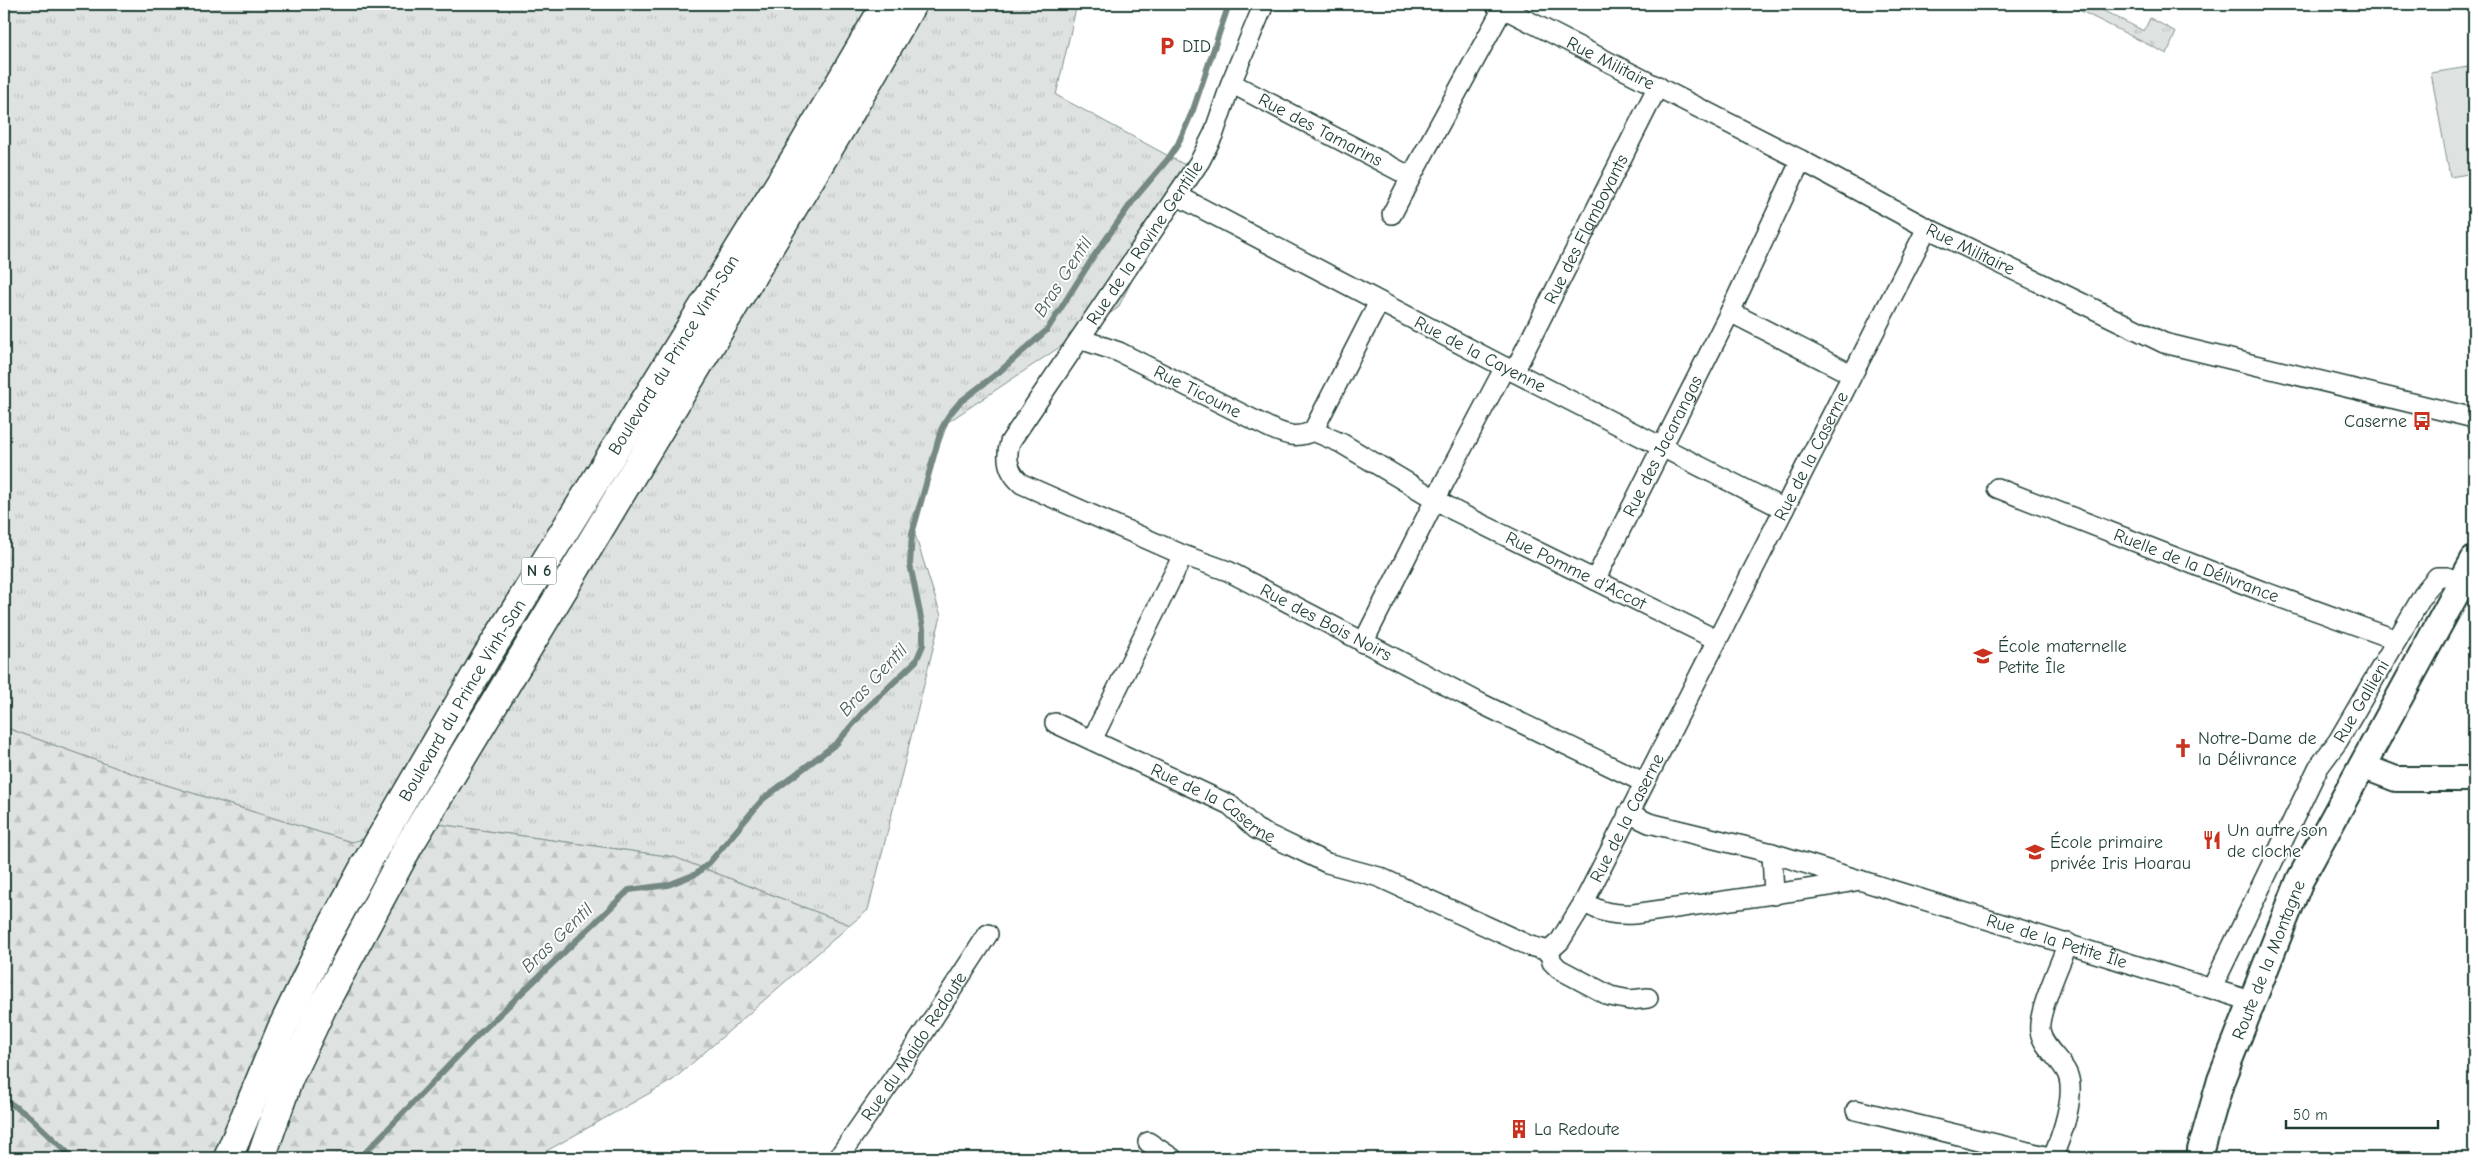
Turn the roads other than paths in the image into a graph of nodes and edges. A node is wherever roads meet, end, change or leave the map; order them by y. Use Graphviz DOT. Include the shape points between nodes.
graph roads {
  1 [pos="886,4"];
  2 [pos="912,4"];
  3 [pos="1264,4"];
  4 [pos="1499,6"];
  5 [pos="1231,83"];
  6 [pos="1658,86"];
  7 [pos="1801,160"];
  8 [pos="1412,176"];
  9 [pos="1178,196"];
  10 [pos="1392,214"];
  11 [pos="1927,228"];
  12 [pos="1379,302"];
  13 [pos="1730,312"];
  14 [pos="1080,339"];
  15 [pos="1509,370"];
  16 [pos="1851,374"];
  17 [pos="2474,418"];
  18 [pos="1313,431"];
  19 [pos="1662,448"];
  20 [pos="1010,469"];
  21 [pos="1997,488"];
  22 [pos="1435,500"];
  23 [pos="1784,509"];
  24 [pos="1183,555"];
  25 [pos="2469,571"];
  26 [pos="1595,580"];
  27 [pos="1717,640"];
  28 [pos="2397,640"];
  29 [pos="1363,643"];
  30 [pos="1055,723"];
  31 [pos="1092,740"];
  32 [pos="2362,766"];
  33 [pos="2474,780"];
  34 [pos="1643,782"];
  35 [pos="1628,813"];
  36 [pos="1772,852"];
  37 [pos="1862,880"];
  38 [pos="1774,894"];
  39 [pos="1584,902"];
  40 [pos="988,934"];
  41 [pos="2068,943"];
  42 [pos="1549,951"];
  43 [pos="2212,988"];
  44 [pos="1648,998"];
  45 [pos="2251,1001"];
  46 [pos="1856,1110"];
  47 [pos="1148,1142"];
  48 [pos="228,1158"];
  49 [pos="261,1158"];
  50 [pos="838,1158"];
  51 [pos="1172,1158"];
  52 [pos="2052,1158"];
  53 [pos="2201,1158"];
  1 -- 48 [label="main road, Boulevard du Prince Vinh-San / N 6" via="485,659 367,862 281,1030"];
  2 -- 49 [label="main road, Boulevard du Prince Vinh-San / N 6" via="844,123 408,847 322,1008 289,1078"];
  3 -- 5 [label="street, Rue de la Ravine Gentille"];
  4 -- 6 [label="street, Rue Militaire"];
  4 -- 8 [label="street"];
  5 -- 8 [label="street, Rue des Tamarins"];
  5 -- 9 [label="street, Rue de la Ravine Gentille" via="1214,133"];
  6 -- 7 [label="street, Rue Militaire"];
  6 -- 15 [label="street, Rue des Flamboyants"];
  7 -- 11 [label="street, Rue Militaire"];
  7 -- 13 [label="street, Rue des Jacarangas"];
  8 -- 10 [label="street"];
  9 -- 12 [label="street, Rue de la Cayenne"];
  9 -- 14 [label="street, Rue de la Ravine Gentille"];
  11 -- 16 [label="street, Rue de la Caserne"];
  11 -- 17 [label="street, Rue Militaire" via="2164,343"];
  12 -- 15 [label="street, Rue de la Cayenne"];
  12 -- 18 [label="street"];
  13 -- 16 [label="street"];
  13 -- 19 [label="street, Rue des Jacarangas"];
  14 -- 18 [label="street, Rue Ticoune" via="1119,352 1291,436"];
  14 -- 20 [label="street, Rue de la Ravine Gentille" via="1010,442 1006,456"];
  15 -- 19 [label="street, Rue de la Cayenne"];
  15 -- 22 [label="street, Rue des Flamboyants"];
  16 -- 23 [label="street, Rue de la Caserne"];
  18 -- 22 [label="street" via="1341,443"];
  19 -- 23 [label="street, Rue de la Cayenne"];
  19 -- 26 [label="street, Rue des Jacarangas"];
  20 -- 24 [label="street, Rue des Bois Noirs" via="1012,476 1022,484"];
  21 -- 28 [label="street, Ruelle de la Délivrance"];
  22 -- 26 [label="street, Rue Pomme d'Accot"];
  22 -- 29 [label="street, Rue des Flamboyants"];
  23 -- 27 [label="street, Rue de la Caserne"];
  24 -- 29 [label="street, Rue des Bois Noirs" via="1228,571"];
  24 -- 31 [label="street"];
  25 -- 28 [label="street, Rue Gallieni" via="2437,577 2431,582"];
  25 -- 32 [label="main road, Route de la Montagne"];
  26 -- 27 [label="street, Rue Pomme d'Accot"];
  27 -- 34 [label="street, Rue de la Caserne"];
  28 -- 43 [label="street, Rue Gallieni" via="2338,741 2318,768"];
  29 -- 34 [label="street, Rue des Bois Noirs"];
  30 -- 31 [label="street, Rue de la Caserne"];
  31 -- 42 [label="street, Rue de la Caserne" via="1230,805 1256,829 1327,862 1379,877 1530,946"];
  32 -- 33 [label="street" via="2396,779"];
  32 -- 45 [label="main road, Route de la Montagne" via="2300,880"];
  34 -- 35 [label="street, Rue de la Caserne"];
  35 -- 36 [label="street, Rue de la Petite Île" via="1649,823"];
  35 -- 39 [label="street, Rue de la Caserne"];
  36 -- 37 [label="street, Rue de la Petite Île"];
  36 -- 38 [label="street"];
  37 -- 38 [label="street, Rue de la Petite Île"];
  37 -- 41 [label="street, Rue de la Petite Île"];
  38 -- 39 [label="street, Rue de la Petite Île" via="1612,915"];
  39 -- 42 [label="street, Rue de la Caserne" via="1560,941"];
  40 -- 50 [label="street, Rue du Maido Redoute"];
  41 -- 43 [label="street, Rue de la Petite Île"];
  41 -- 52 [label="street" via="2041,1016 2040,1031 2046,1045 2068,1074 2064,1128"];
  42 -- 44 [label="street" via="1552,962 1559,969 1610,996 1630,1000"];
  43 -- 45 [label="street, Rue de la Petite Île"];
  45 -- 53 [label="main road, Route de la Montagne" via="2221,1080"];
  46 -- 52 [label="street"];
  47 -- 51 [label="street"];
}
